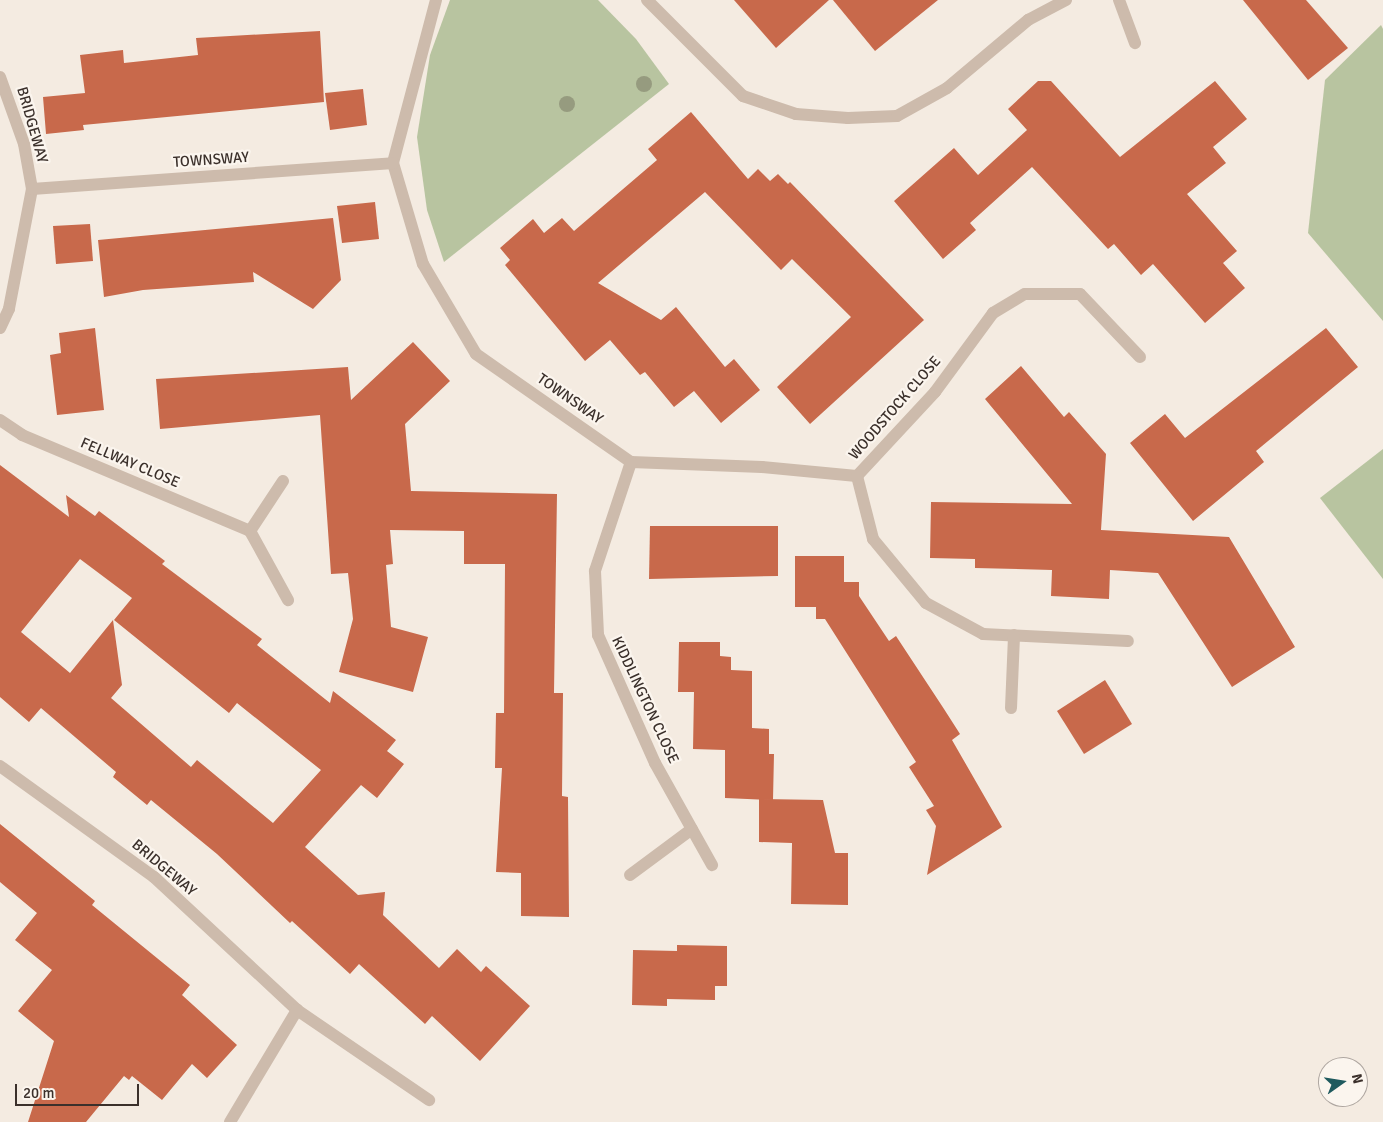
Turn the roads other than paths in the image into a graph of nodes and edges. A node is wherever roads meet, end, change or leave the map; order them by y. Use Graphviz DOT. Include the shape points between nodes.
graph roads {
  1 [pos="436,0"];
  2 [pos="647,0"];
  3 [pos="1066,0"];
  4 [pos="1118,0"];
  5 [pos="1135,44"];
  6 [pos="0,76"];
  7 [pos="393,163"];
  8 [pos="32,189"];
  9 [pos="0,328"];
  10 [pos="1140,357"];
  11 [pos="0,420"];
  12 [pos="631,462"];
  13 [pos="858,476"];
  14 [pos="283,481"];
  15 [pos="250,531"];
  16 [pos="288,600"];
  17 [pos="1014,635"];
  18 [pos="1128,641"];
  19 [pos="1011,708"];
  20 [pos="0,766"];
  21 [pos="692,830"];
  22 [pos="712,866"];
  23 [pos="630,874"];
  24 [pos="297,1010"];
  25 [pos="429,1100"];
  26 [pos="230,1122"];
  1 -- 7 [label="street"];
  2 -- 3 [label="street" via="743,96 796,114 848,118 897,116 948,88 1028,20"];
  4 -- 5 [label="street"];
  6 -- 8 [label="street, BRIDGEWAY" via="24,144"];
  7 -- 8 [label="street, TOWNSWAY"];
  7 -- 12 [label="street, TOWNSWAY" via="423,264 476,354"];
  8 -- 9 [label="street, BRIDGEWAY" via="10,309"];
  10 -- 13 [label="street, WOODSTOCK CLOSE" via="1080,294 1025,294 993,313 935,392"];
  11 -- 15 [label="street, FELLWAY CLOSE" via="22,435"];
  12 -- 13 [label="street" via="762,467"];
  12 -- 21 [label="street, KIDDLINGTON CLOSE" via="595,571 598,635 656,763"];
  13 -- 17 [label="street" via="873,539 926,603 983,634"];
  14 -- 15 [label="street"];
  15 -- 16 [label="street"];
  17 -- 18 [label="street"];
  17 -- 19 [label="street"];
  20 -- 24 [label="street, BRIDGEWAY" via="154,877"];
  21 -- 22 [label="street, KIDDLINGTON CLOSE"];
  21 -- 23 [label="street"];
  24 -- 25 [label="street, BRIDGEWAY"];
  24 -- 26 [label="street"];
}
